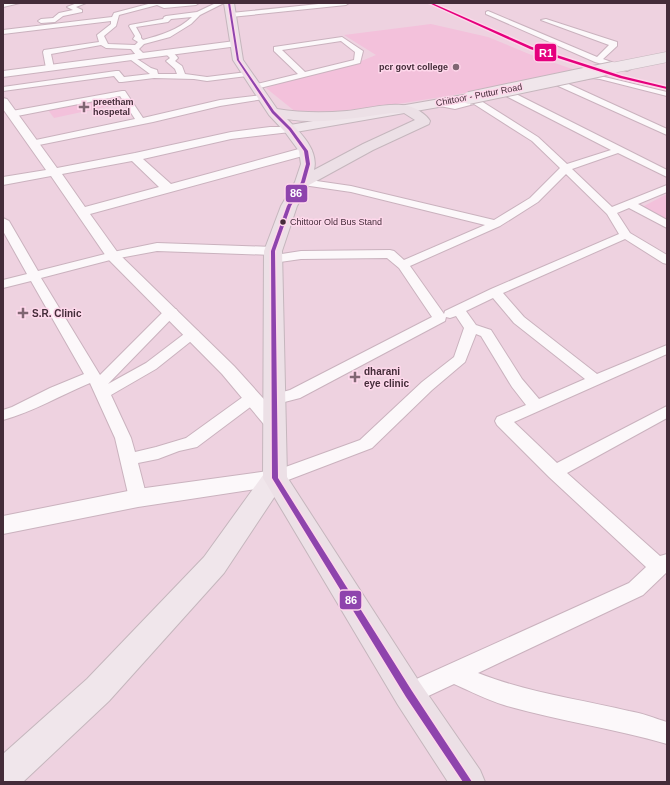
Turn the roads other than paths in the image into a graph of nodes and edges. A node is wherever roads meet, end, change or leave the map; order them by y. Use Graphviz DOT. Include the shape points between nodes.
graph roads {
  1 [pos="18,3"];
  2 [pos="83,3"];
  3 [pos="196,3"];
  4 [pos="229,3"];
  5 [pos="346,3"];
  6 [pos="158,4"];
  7 [pos="216,4"];
  8 [pos="3,5"];
  9 [pos="129,6"];
  10 [pos="108,10"];
  11 [pos="44,13"];
  12 [pos="71,13"];
  13 [pos="488,13"];
  14 [pos="87,14"];
  15 [pos="198,14"];
  16 [pos="231,15"];
  17 [pos="115,19"];
  18 [pos="544,20"];
  19 [pos="152,22"];
  20 [pos="3,32"];
  21 [pos="103,44"];
  22 [pos="235,44"];
  23 [pos="140,48"];
  24 [pos="169,53"];
  25 [pos="667,53"];
  26 [pos="667,57"];
  27 [pos="131,58"];
  28 [pos="598,60"];
  29 [pos="667,61"];
  30 [pos="611,63"];
  31 [pos="50,68"];
  32 [pos="37,70"];
  33 [pos="3,74"];
  34 [pos="247,74"];
  35 [pos="302,74"];
  36 [pos="154,76"];
  37 [pos="181,76"];
  38 [pos="46,83"];
  39 [pos="560,83"];
  40 [pos="256,87"];
  41 [pos="3,89"];
  42 [pos="509,94"];
  43 [pos="667,94"];
  44 [pos="263,97"];
  45 [pos="469,99"];
  46 [pos="443,104"];
  47 [pos="407,109"];
  48 [pos="7,110"];
  49 [pos="273,112"];
  50 [pos="141,121"];
  51 [pos="424,121"];
  52 [pos="290,129"];
  53 [pos="667,132"];
  54 [pos="34,143"];
  55 [pos="619,150"];
  56 [pos="306,151"];
  57 [pos="134,157"];
  58 [pos="566,168"];
  59 [pos="54,172"];
  60 [pos="667,174"];
  61 [pos="3,181"];
  62 [pos="303,182"];
  63 [pos="667,188"];
  64 [pos="168,189"];
  65 [pos="631,205"];
  66 [pos="82,212"];
  67 [pos="611,212"];
  68 [pos="3,221"];
  69 [pos="496,224"];
  70 [pos="667,225"];
  71 [pos="626,235"];
  72 [pos="273,255"];
  73 [pos="113,256"];
  74 [pos="667,260"];
  75 [pos="403,265"];
  76 [pos="34,276"];
  77 [pos="3,284"];
  78 [pos="494,292"];
  79 [pos="459,310"];
  80 [pos="171,312"];
  81 [pos="440,318"];
  82 [pos="471,328"];
  83 [pos="193,334"];
  84 [pos="667,349"];
  85 [pos="594,380"];
  86 [pos="98,385"];
  87 [pos="252,398"];
  88 [pos="273,400"];
  89 [pos="536,406"];
  90 [pos="667,411"];
  91 [pos="3,415"];
  92 [pos="274,423"];
  93 [pos="128,459"];
  94 [pos="555,472"];
  95 [pos="275,478"];
  96 [pos="138,498"];
  97 [pos="3,525"];
  98 [pos="663,565"];
  99 [pos="454,674"];
  100 [pos="409,694"];
  101 [pos="667,733"];
  102 [pos="3,777"];
  103 [pos="468,782"];
  1 -- 8 [label="street"];
  2 -- 12 [label="street" via="70,7 80,11"];
  3 -- 6 [label="street"];
  4 -- 16 [label="highway"];
  5 -- 16 [label="street"];
  6 -- 9 [label="street"];
  6 -- 19 [label="street" via="140,14"];
  7 -- 15 [label="street"];
  9 -- 10 [label="street"];
  9 -- 17 [label="street" via="116,14"];
  11 -- 12 [label="street" via="33,20 54,20 61,14"];
  12 -- 14 [label="street" via="73,16"];
  13 -- 28 [label="street"];
  15 -- 19 [label="street"];
  15 -- 23 [label="street" via="168,36"];
  16 -- 22 [label="highway"];
  17 -- 20 [label="street"];
  17 -- 21 [label="street" via="114,26 100,35"];
  18 -- 28 [label="street" via="614,44"];
  19 -- 23 [label="street" via="132,26 138,36"];
  21 -- 23 [label="street"];
  21 -- 31 [label="street" via="47,52"];
  22 -- 24 [label="street"];
  22 -- 34 [label="highway" via="238,60"];
  23 -- 24 [label="street"];
  23 -- 27 [label="street"];
  24 -- 37 [label="street" via="174,58 170,61 179,68"];
  25 -- 30 [label="street"];
  26 -- 45 [label="main road, Chittoor - Puttur Road, bridge"];
  27 -- 31 [label="street"];
  27 -- 36 [label="street" via="154,72"];
  28 -- 30 [label="street"];
  29 -- 30 [label="street" via="627,69"];
  31 -- 32 [label="street"];
  32 -- 33 [label="street"];
  32 -- 38 [label="street"];
  34 -- 37 [label="street" via="207,79"];
  34 -- 40 [label="highway"];
  35 -- 35 [label="street" via="277,49 342,39 359,51 357,61"];
  35 -- 40 [label="street"];
  36 -- 37 [label="street"];
  36 -- 38 [label="street" via="122,80 116,73"];
  38 -- 41 [label="street"];
  39 -- 42 [label="street"];
  39 -- 43 [label="street" via="592,76"];
  39 -- 53 [label="street"];
  40 -- 44 [label="highway"];
  42 -- 45 [label="street"];
  42 -- 55 [label="street"];
  44 -- 49 [label="highway"];
  44 -- 50 [label="street" via="220,103"];
  45 -- 46 [label="main road, Chittoor - Puttur Road"];
  45 -- 58 [label="street" via="535,139"];
  46 -- 47 [label="main road, Chittoor - Puttur Road"];
  46 -- 51 [label="main road" via="437,115"];
  47 -- 49 [label="highway" via="299,117"];
  47 -- 51 [label="highway"];
  47 -- 52 [label="main road, Chittoor - Puttur Road"];
  48 -- 50 [label="street" via="122,93"];
  48 -- 54 [label="street"];
  49 -- 52 [label="highway"];
  50 -- 54 [label="street"];
  51 -- 62 [label="highway" via="368,146"];
  52 -- 56 [label="highway"];
  52 -- 57 [label="street" via="263,130 200,141"];
  54 -- 59 [label="street"];
  55 -- 58 [label="street"];
  55 -- 60 [label="street"];
  56 -- 62 [label="highway" via="308,164"];
  56 -- 64 [label="street"];
  57 -- 59 [label="street"];
  57 -- 64 [label="street"];
  58 -- 67 [label="street"];
  58 -- 69 [label="street" via="534,200"];
  59 -- 61 [label="street"];
  59 -- 66 [label="street"];
  62 -- 69 [label="street" via="351,189"];
  62 -- 72 [label="highway" via="289,206"];
  63 -- 65 [label="street"];
  64 -- 66 [label="street"];
  65 -- 67 [label="street"];
  65 -- 70 [label="street"];
  66 -- 73 [label="street"];
  67 -- 71 [label="street"];
  68 -- 76 [label="street"];
  69 -- 75 [label="street"];
  71 -- 74 [label="street"];
  71 -- 78 [label="street"];
  72 -- 73 [label="street" via="157,246"];
  72 -- 75 [label="street" via="390,254"];
  72 -- 88 [label="highway"];
  73 -- 76 [label="street"];
  73 -- 80 [label="street"];
  75 -- 81 [label="street"];
  76 -- 77 [label="street"];
  76 -- 86 [label="street"];
  78 -- 79 [label="street"];
  78 -- 85 [label="street" via="519,320"];
  79 -- 81 [label="street"];
  79 -- 82 [label="street"];
  80 -- 83 [label="street"];
  80 -- 86 [label="street"];
  81 -- 88 [label="street" via="295,394"];
  82 -- 89 [label="street" via="486,333 517,383"];
  82 -- 95 [label="street" via="460,359 427,386 366,444"];
  83 -- 86 [label="street" via="151,366"];
  83 -- 87 [label="street"];
  84 -- 85 [label="street"];
  85 -- 89 [label="street"];
  86 -- 91 [label="street"];
  86 -- 93 [label="street" via="123,438"];
  87 -- 92 [label="street"];
  87 -- 93 [label="street" via="191,443"];
  88 -- 92 [label="highway"];
  89 -- 94 [label="street" via="503,420"];
  90 -- 94 [label="street"];
  92 -- 95 [label="highway"];
  93 -- 96 [label="street"];
  94 -- 98 [label="street"];
  95 -- 96 [label="street"];
  95 -- 100 [label="highway"];
  95 -- 102 [label="main road" via="214,565 98,690"];
  96 -- 97 [label="street"];
  98 -- 99 [label="street" via="636,589"];
  99 -- 100 [label="street"];
  99 -- 101 [label="street" via="503,694 630,722"];
  100 -- 103 [label="highway"];
}
